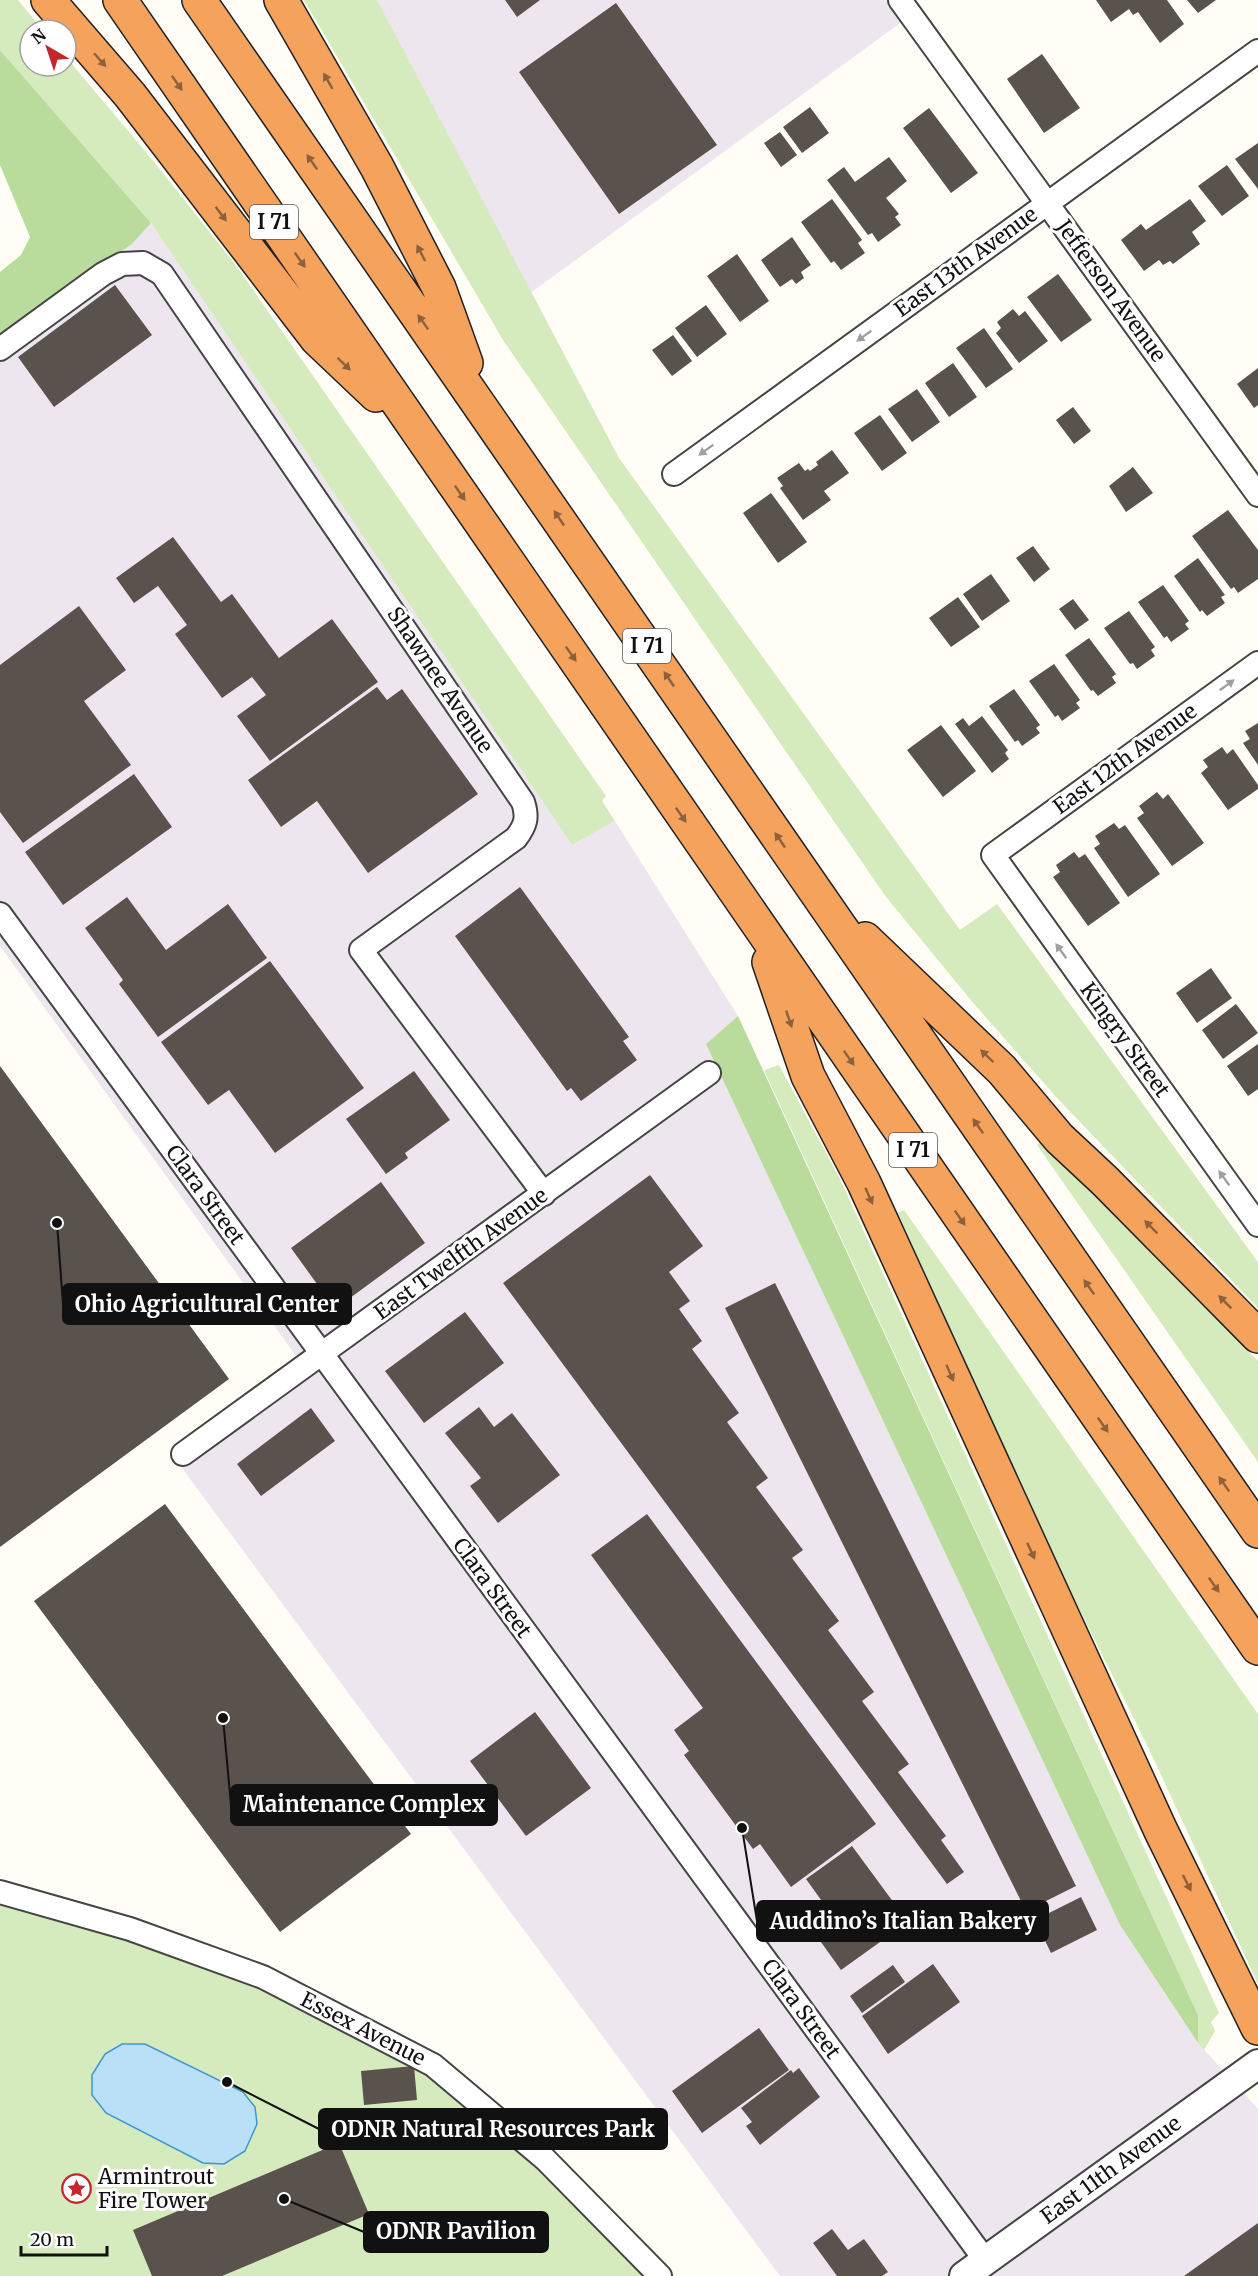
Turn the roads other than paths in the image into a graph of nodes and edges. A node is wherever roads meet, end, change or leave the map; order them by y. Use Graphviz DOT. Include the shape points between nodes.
graph roads {
  1 [pos="48,0"];
  2 [pos="120,0"];
  3 [pos="199,0"];
  4 [pos="281,0"];
  5 [pos="900,0"];
  6 [pos="1258,51"];
  7 [pos="1047,203"];
  8 [pos="0,349"];
  9 [pos="480,405"];
  10 [pos="427,445"];
  11 [pos="674,474"];
  12 [pos="1258,495"];
  13 [pos="1258,663"];
  14 [pos="993,855"];
  15 [pos="813,888"];
  16 [pos="0,914"];
  17 [pos="756,924"];
  18 [pos="709,1073"];
  19 [pos="544,1194"];
  20 [pos="1258,1225"];
  21 [pos="1258,1336"];
  22 [pos="321,1355"];
  23 [pos="183,1454"];
  24 [pos="1258,1532"];
  25 [pos="1258,1648"];
  26 [pos="0,1892"];
  27 [pos="1258,2028"];
  28 [pos="1258,2064"];
  29 [pos="974,2268"];
  30 [pos="660,2276"];
  1 -- 10 [label="highway, one-way" via="130,95 317,339"];
  2 -- 10 [label="highway, I 71, one-way"];
  9 -- 3 [label="highway, I 71, one-way"];
  9 -- 4 [label="highway, one-way" via="439,288 377,167"];
  5 -- 7 [label="street, Jefferson Avenue"];
  6 -- 7 [label="street, East 13th Avenue"];
  7 -- 11 [label="street, East 13th Avenue, one-way"];
  7 -- 12 [label="street, Jefferson Avenue"];
  8 -- 19 [label="street, Shawnee Avenue" via="122,264 143,263 162,274 523,802 527,814 516,838 361,950"];
  15 -- 9 [label="highway, I 71, one-way"];
  10 -- 17 [label="highway, I 71, one-way"];
  14 -- 13 [label="street, East 12th Avenue, one-way"];
  20 -- 14 [label="street, Kingry Street, one-way"];
  21 -- 15 [label="highway, one-way" via="1059,1138 1002,1070"];
  24 -- 15 [label="highway, I 71, one-way"];
  16 -- 22 [label="street, Clara Street"];
  17 -- 25 [label="highway, I 71, one-way"];
  17 -- 27 [label="highway, one-way" via="808,1076 864,1183 1161,1830"];
  18 -- 19 [label="street, East Twelfth Avenue"];
  19 -- 22 [label="street, East Twelfth Avenue"];
  22 -- 23 [label="street, East Twelfth Avenue"];
  22 -- 29 [label="street, Clara Street"];
  26 -- 30 [label="street, Essex Avenue" via="129,1929 263,1977 433,2065 545,2159"];
  28 -- 29 [label="street, East 11th Avenue"];
}
